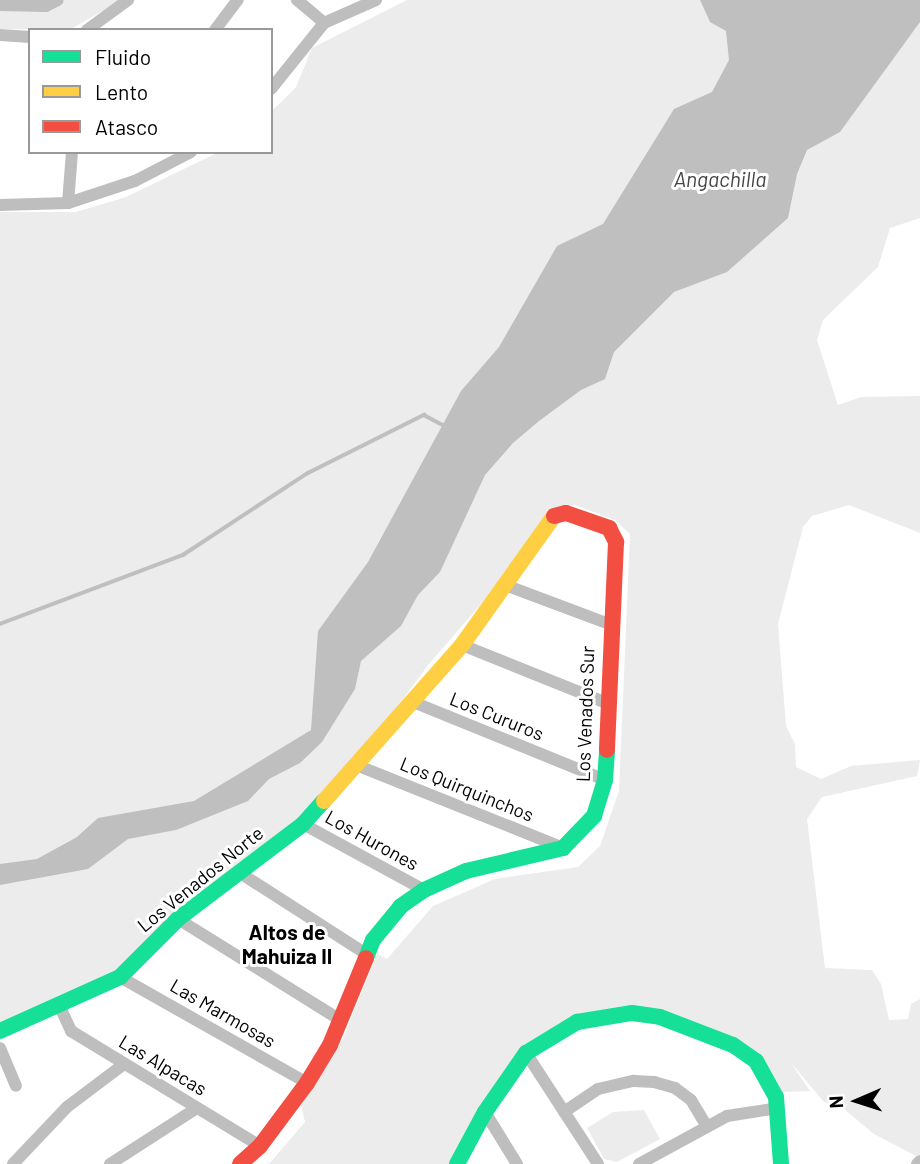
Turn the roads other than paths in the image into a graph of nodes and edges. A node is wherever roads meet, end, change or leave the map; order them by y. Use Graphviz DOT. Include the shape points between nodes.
graph roads {
  1 [pos="58,0"];
  2 [pos="128,0"];
  3 [pos="238,0"];
  4 [pos="297,0"];
  5 [pos="376,0"];
  6 [pos="7,3"];
  7 [pos="324,23"];
  8 [pos="90,28"];
  9 [pos="217,28"];
  10 [pos="0,36"];
  11 [pos="28,37"];
  12 [pos="273,87"];
  13 [pos="72,154"];
  14 [pos="187,154"];
  15 [pos="68,203"];
  16 [pos="0,205"];
  17 [pos="508,586"];
  18 [pos="609,624"];
  19 [pos="462,645"];
  20 [pos="413,702"];
  21 [pos="610,704"];
  22 [pos="356,765"];
  23 [pos="605,780"];
  24 [pos="340,781"];
  25 [pos="303,824"];
  26 [pos="563,848"];
  27 [pos="240,873"];
  28 [pos="424,890"];
  29 [pos="178,919"];
  30 [pos="366,954"];
  31 [pos="120,977"];
  32 [pos="59,1005"];
  33 [pos="341,1020"];
  34 [pos="0,1031"];
  35 [pos="0,1048"];
  36 [pos="526,1053"];
  37 [pos="124,1064"];
  38 [pos="307,1083"];
  39 [pos="16,1086"];
  40 [pos="197,1108"];
  41 [pos="778,1108"];
  42 [pos="485,1112"];
  43 [pos="564,1112"];
  44 [pos="707,1127"];
  45 [pos="260,1146"];
  46 [pos="13,1164"];
  47 [pos="110,1164"];
  48 [pos="240,1164"];
  49 [pos="457,1164"];
  50 [pos="517,1164"];
  51 [pos="598,1164"];
  52 [pos="639,1164"];
  53 [pos="781,1164"];
  1 -- 6 [label="street" via="46,6"];
  2 -- 8 [label="street"];
  3 -- 9 [label="street"];
  4 -- 7 [label="street"];
  5 -- 7 [label="street"];
  7 -- 12 [label="street"];
  10 -- 11 [label="street"];
  13 -- 15 [label="street"];
  14 -- 15 [label="street" via="135,181"];
  15 -- 16 [label="street"];
  17 -- 18 [label="street"];
  17 -- 18 [label="street, Los Venados Sur" via="557,514 605,527 616,542"];
  17 -- 19 [label="street, Los Venados Sur"];
  18 -- 21 [label="street, Los Venados Sur"];
  19 -- 20 [label="street, Los Venados Sur"];
  19 -- 21 [label="street"];
  20 -- 22 [label="street, Los Venados Sur"];
  20 -- 23 [label="street, Los Cururos"];
  21 -- 23 [label="street, Los Venados Sur"];
  22 -- 24 [label="street, Los Venados Sur"];
  22 -- 26 [label="street, Los Quirquinchos"];
  23 -- 26 [label="street, Los Venados Sur" via="594,816"];
  24 -- 25 [label="street, Los Venados Norte"];
  25 -- 27 [label="street, Los Venados Norte"];
  25 -- 28 [label="street, Los Hurones"];
  26 -- 28 [label="street" via="488,863"];
  27 -- 29 [label="street, Los Venados Norte"];
  27 -- 30 [label="street"];
  28 -- 30 [label="street" via="391,916"];
  29 -- 31 [label="street, Los Venados Norte"];
  29 -- 33 [label="street"];
  30 -- 33 [label="street"];
  31 -- 32 [label="street, Los Venados Norte"];
  31 -- 38 [label="street, Las Marmosas"];
  32 -- 34 [label="street, Los Venados Norte"];
  32 -- 37 [label="street, Las Alpacas" via="71,1031"];
  33 -- 38 [label="street"];
  35 -- 39 [label="street"];
  36 -- 41 [label="street" via="556,1031 591,1018 632,1013 660,1017 749,1055 768,1078"];
  36 -- 42 [label="street"];
  36 -- 43 [label="street"];
  37 -- 40 [label="street, Las Alpacas"];
  37 -- 46 [label="street" via="67,1107"];
  38 -- 45 [label="street"];
  40 -- 45 [label="street, Las Alpacas"];
  40 -- 47 [label="street"];
  41 -- 44 [label="street" via="747,1110"];
  41 -- 53 [label="street"];
  42 -- 49 [label="street"];
  42 -- 50 [label="street"];
  43 -- 44 [label="street" via="598,1089 654,1082 675,1088 691,1100"];
  43 -- 51 [label="street"];
  44 -- 52 [label="street"];
  45 -- 48 [label="street"];
}
